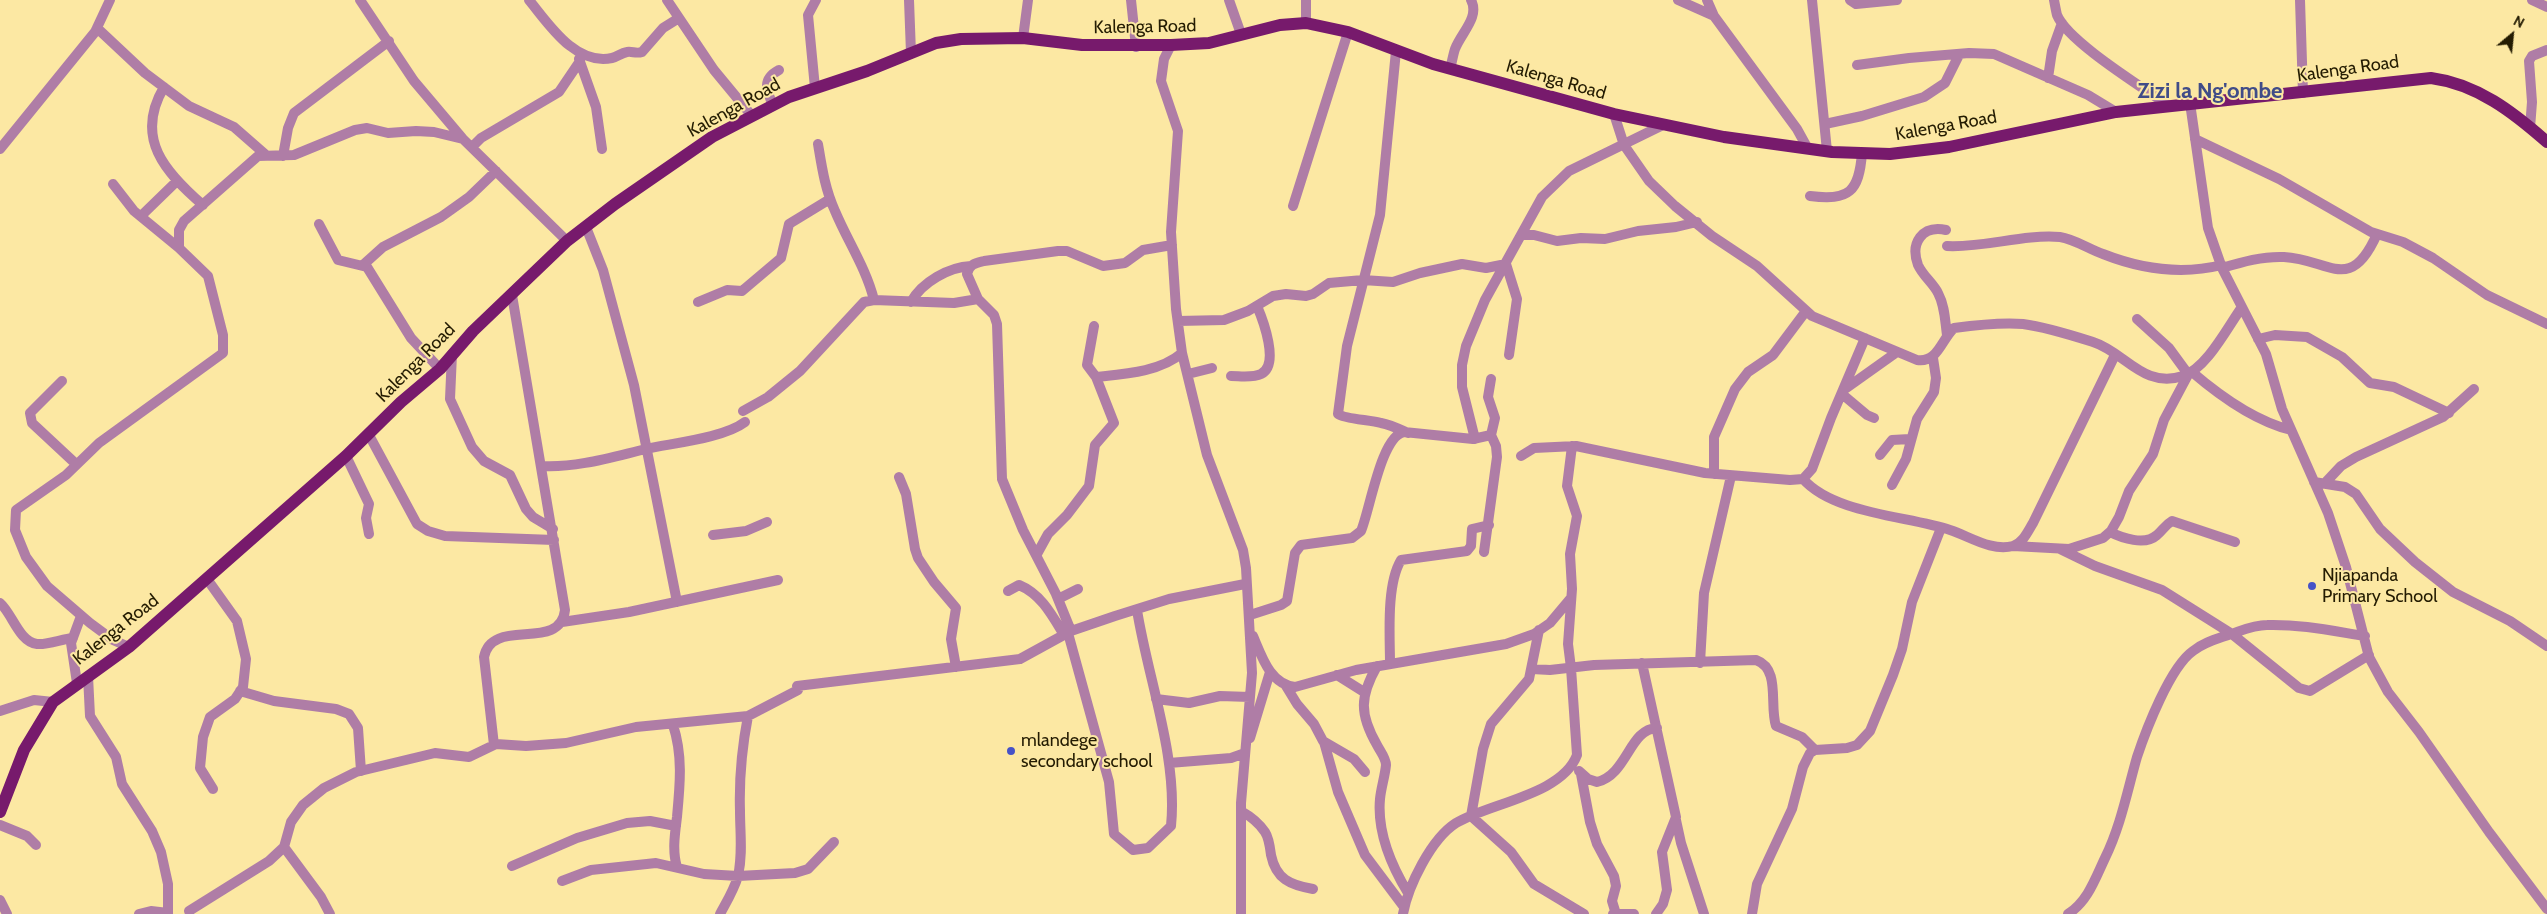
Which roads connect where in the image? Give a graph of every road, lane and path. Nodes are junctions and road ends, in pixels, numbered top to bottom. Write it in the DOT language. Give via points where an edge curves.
graph roads {
  1 [pos="110,0"];
  2 [pos="360,0"];
  3 [pos="529,0"];
  4 [pos="667,0"];
  5 [pos="816,0"];
  6 [pos="909,0"];
  7 [pos="1028,0"];
  8 [pos="1131,0"];
  9 [pos="1229,0"];
  10 [pos="1306,0"];
  11 [pos="1471,0"];
  12 [pos="1678,0"];
  13 [pos="1707,0"];
  14 [pos="1812,0"];
  15 [pos="1850,0"];
  16 [pos="1897,0"];
  17 [pos="2054,0"];
  18 [pos="2300,0"];
  19 [pos="2532,0"];
  20 [pos="2547,7"];
  21 [pos="1714,16"];
  22 [pos="679,18"];
  23 [pos="1306,23"];
  24 [pos="2062,23"];
  25 [pos="97,28"];
  26 [pos="1348,32"];
  27 [pos="1241,34"];
  28 [pos="1023,38"];
  29 [pos="388,41"];
  30 [pos="1171,45"];
  31 [pos="1136,46"];
  32 [pos="575,48"];
  33 [pos="2547,50"];
  34 [pos="1396,51"];
  35 [pos="911,53"];
  36 [pos="1959,55"];
  37 [pos="580,62"];
  38 [pos="1857,65"];
  39 [pos="1450,69"];
  40 [pos="779,70"];
  41 [pos="2048,78"];
  42 [pos="164,87"];
  43 [pos="815,88"];
  44 [pos="2303,93"];
  45 [pos="2190,104"];
  46 [pos="773,105"];
  47 [pos="2169,106"];
  48 [pos="2116,112"];
  49 [pos="1614,114"];
  50 [pos="752,116"];
  51 [pos="1665,124"];
  52 [pos="1825,124"];
  53 [pos="2530,128"];
  54 [pos="463,139"];
  55 [pos="2195,139"];
  56 [pos="2546,141"];
  57 [pos="818,144"];
  58 [pos="1624,145"];
  59 [pos="472,147"];
  60 [pos="0,148"];
  61 [pos="602,149"];
  62 [pos="1808,149"];
  63 [pos="1827,151"];
  64 [pos="1862,153"];
  65 [pos="266,155"];
  66 [pos="283,156"];
  67 [pos="496,171"];
  68 [pos="177,181"];
  69 [pos="113,184"];
  70 [pos="1810,196"];
  71 [pos="830,199"];
  72 [pos="203,205"];
  73 [pos="1293,206"];
  74 [pos="141,216"];
  75 [pos="1697,222"];
  76 [pos="319,224"];
  77 [pos="586,227"];
  78 [pos="1946,230"];
  79 [pos="2377,234"];
  80 [pos="1521,235"];
  81 [pos="567,241"];
  82 [pos="1172,245"];
  83 [pos="1947,246"];
  84 [pos="179,248"];
  85 [pos="1506,264"];
  86 [pos="363,265"];
  87 [pos="971,266"];
  88 [pos="2222,266"];
  89 [pos="1364,280"];
  90 [pos="512,295"];
  91 [pos="978,299"];
  92 [pos="874,300"];
  93 [pos="698,302"];
  94 [pos="911,302"];
  95 [pos="1257,306"];
  96 [pos="2242,308"];
  97 [pos="1806,311"];
  98 [pos="2137,320"];
  99 [pos="1178,321"];
  100 [pos="2547,324"];
  101 [pos="1094,326"];
  102 [pos="1946,335"];
  103 [pos="1865,338"];
  104 [pos="2258,339"];
  105 [pos="1897,352"];
  106 [pos="1182,353"];
  107 [pos="452,354"];
  108 [pos="1509,355"];
  109 [pos="2115,355"];
  110 [pos="1933,358"];
  111 [pos="1212,368"];
  112 [pos="440,369"];
  113 [pos="2189,373"];
  114 [pos="1188,374"];
  115 [pos="1230,376"];
  116 [pos="1096,377"];
  117 [pos="1491,379"];
  118 [pos="62,381"];
  119 [pos="2474,389"];
  120 [pos="1842,392"];
  121 [pos="743,411"];
  122 [pos="2449,413"];
  123 [pos="1874,418"];
  124 [pos="745,422"];
  125 [pos="2291,430"];
  126 [pos="1408,433"];
  127 [pos="369,435"];
  128 [pos="1491,435"];
  129 [pos="1474,439"];
  130 [pos="1910,439"];
  131 [pos="1572,446"];
  132 [pos="647,449"];
  133 [pos="1880,455"];
  134 [pos="346,456"];
  135 [pos="1521,456"];
  136 [pos="76,464"];
  137 [pos="541,466"];
  138 [pos="1714,474"];
  139 [pos="1732,476"];
  140 [pos="899,477"];
  141 [pos="1803,479"];
  142 [pos="2314,482"];
  143 [pos="2326,483"];
  144 [pos="1892,484"];
  145 [pos="767,522"];
  146 [pos="1488,525"];
  147 [pos="1941,528"];
  148 [pos="2110,532"];
  149 [pos="369,534"];
  150 [pos="554,535"];
  151 [pos="713,535"];
  152 [pos="2235,542"];
  153 [pos="2013,546"];
  154 [pos="2060,549"];
  155 [pos="1484,552"];
  156 [pos="1037,554"];
  157 [pos="207,579"];
  158 [pos="778,580"];
  159 [pos="1245,584"];
  160 [pos="1078,589"];
  161 [pos="1008,591"];
  162 [pos="1058,598"];
  163 [pos="1571,598"];
  164 [pos="677,602"];
  165 [pos="0,603"];
  166 [pos="1137,610"];
  167 [pos="1250,615"];
  168 [pos="81,616"];
  169 [pos="562,622"];
  170 [pos="1540,630"];
  171 [pos="1250,631"];
  172 [pos="1068,633"];
  173 [pos="2232,634"];
  174 [pos="2365,636"];
  175 [pos="73,638"];
  176 [pos="2547,646"];
  177 [pos="129,647"];
  178 [pos="2369,655"];
  179 [pos="1642,662"];
  180 [pos="1700,663"];
  181 [pos="1390,664"];
  182 [pos="1378,666"];
  183 [pos="956,667"];
  184 [pos="1571,668"];
  185 [pos="1532,669"];
  186 [pos="1270,672"];
  187 [pos="1337,675"];
  188 [pos="88,676"];
  189 [pos="76,683"];
  190 [pos="1286,686"];
  191 [pos="240,691"];
  192 [pos="1364,692"];
  193 [pos="1250,697"];
  194 [pos="1156,699"];
  195 [pos="54,702"];
  196 [pos="0,711"];
  197 [pos="748,716"];
  198 [pos="673,725"];
  199 [pos="1657,728"];
  200 [pos="1324,742"];
  201 [pos="494,745"];
  202 [pos="1815,750"];
  203 [pos="1245,751"];
  204 [pos="1169,763"];
  205 [pos="1574,764"];
  206 [pos="361,771"];
  207 [pos="1365,772"];
  208 [pos="1581,774"];
  209 [pos="214,789"];
  210 [pos="1241,811"];
  211 [pos="0,812"];
  212 [pos="1471,816"];
  213 [pos="1676,817"];
  214 [pos="0,825"];
  215 [pos="676,826"];
  216 [pos="834,842"];
  217 [pos="36,845"];
  218 [pos="284,847"];
  219 [pos="512,866"];
  220 [pos="677,867"];
  221 [pos="738,876"];
  222 [pos="562,881"];
  223 [pos="1313,889"];
  224 [pos="1408,893"];
  225 [pos="0,900"];
  226 [pos="2547,909"];
  227 [pos="1404,910"];
  228 [pos="189,911"];
  229 [pos="168,913"];
  230 [pos="7,914"];
  231 [pos="139,914"];
  232 [pos="330,914"];
  233 [pos="720,914"];
  234 [pos="1241,914"];
  235 [pos="1584,914"];
  236 [pos="1615,914"];
  237 [pos="1634,914"];
  238 [pos="1656,914"];
  239 [pos="1704,914"];
  240 [pos="1752,914"];
  241 [pos="2068,914"];
  1 -- 25 [label="street"];
  2 -- 29 [label="street"];
  3 -- 32 [label="street" via="557,36"];
  4 -- 22 [label="street"];
  5 -- 43 [label="street" via="808,15"];
  6 -- 35 [label="street"];
  7 -- 28 [label="street"];
  8 -- 31 [label="street"];
  9 -- 27 [label="street"];
  10 -- 23 [label="street"];
  11 -- 39 [label="street" via="1474,7 1470,22 1455,49"];
  12 -- 21 [label="street"];
  13 -- 21 [label="street"];
  14 -- 52 [label="street"];
  15 -- 16 [label="street" via="1856,4"];
  17 -- 24 [label="street"];
  18 -- 44 [label="street"];
  19 -- 20 [label="street"];
  21 -- 62 [label="street" via="1797,129"];
  22 -- 32 [label="street" via="663,28 642,52 603,58"];
  22 -- 50 [label="street" via="714,70"];
  23 -- 26 [label="main road, Kalenga Road"];
  23 -- 27 [label="main road, Kalenga Road"];
  24 -- 41 [label="street" via="2052,51"];
  24 -- 47 [label="street" via="2111,67"];
  25 -- 42 [label="street"];
  25 -- 60 [label="street"];
  26 -- 34 [label="main road, Kalenga Road"];
  26 -- 73 [label="street"];
  27 -- 30 [label="main road, Kalenga Road" via="1209,43"];
  28 -- 31 [label="main road, Kalenga Road" via="1082,45"];
  28 -- 35 [label="main road, Kalenga Road" via="962,39 936,43"];
  29 -- 54 [label="street" via="414,81"];
  29 -- 66 [label="street" via="294,113"];
  30 -- 31 [label="main road, Kalenga Road"];
  30 -- 82 [label="street" via="1161,71 1165,96 1178,130 1171,216"];
  32 -- 37 [label="street"];
  33 -- 53 [label="street" via="2532,56 2529,61"];
  34 -- 39 [label="main road, Kalenga Road"];
  34 -- 89 [label="street" via="1380,215"];
  35 -- 43 [label="main road, Kalenga Road"];
  36 -- 38 [label="street" via="1901,58"];
  36 -- 41 [label="street" via="1994,54"];
  36 -- 52 [label="street" via="1945,83 1932,93 1862,116"];
  37 -- 59 [label="street" via="559,92"];
  37 -- 61 [label="street" via="596,107"];
  39 -- 49 [label="main road, Kalenga Road"];
  40 -- 46 [label="street" via="767,81 767,92"];
  41 -- 48 [label="street" via="2088,95"];
  42 -- 65 [label="street" via="189,106 234,127"];
  42 -- 68 [label="street" via="155,106 152,132 163,162"];
  43 -- 46 [label="main road, Kalenga Road"];
  44 -- 45 [label="main road, Kalenga Road"];
  44 -- 53 [label="main road, Kalenga Road" via="2411,78 2452,81 2488,98"];
  45 -- 47 [label="main road, Kalenga Road"];
  45 -- 55 [label="street"];
  46 -- 50 [label="main road, Kalenga Road"];
  47 -- 48 [label="main road, Kalenga Road"];
  48 -- 64 [label="main road, Kalenga Road" via="1949,147 1890,154"];
  49 -- 51 [label="main road, Kalenga Road"];
  49 -- 58 [label="street"];
  50 -- 77 [label="main road, Kalenga Road" via="712,137"];
  51 -- 58 [label="street"];
  51 -- 62 [label="main road, Kalenga Road" via="1724,137"];
  52 -- 63 [label="street"];
  53 -- 56 [label="main road, Kalenga Road"];
  54 -- 59 [label="street"];
  54 -- 66 [label="street" via="434,132 388,133 367,128 294,155"];
  55 -- 79 [label="street" via="2279,179"];
  55 -- 88 [label="street" via="2208,228"];
  57 -- 71 [label="street"];
  58 -- 75 [label="street" via="1649,181"];
  58 -- 80 [label="street" via="1569,171 1556,182 1542,197"];
  59 -- 67 [label="street"];
  62 -- 63 [label="main road, Kalenga Road"];
  63 -- 64 [label="main road, Kalenga Road"];
  64 -- 70 [label="street" via="1861,170 1853,190 1838,197"];
  65 -- 66 [label="street"];
  65 -- 72 [label="street" via="253,159"];
  67 -- 81 [label="street"];
  67 -- 86 [label="street" via="469,197 441,217 383,247"];
  68 -- 72 [label="street"];
  68 -- 74 [label="street"];
  69 -- 74 [label="street"];
  71 -- 92 [label="street" via="869,280"];
  71 -- 93 [label="street" via="789,224 781,258 742,290 727,290"];
  72 -- 84 [label="street" via="184,221 179,230"];
  74 -- 84 [label="street"];
  75 -- 80 [label="street" via="1605,240 1576,238 1564,241"];
  75 -- 97 [label="street" via="1757,266"];
  76 -- 86 [label="street" via="338,260"];
  77 -- 81 [label="main road, Kalenga Road"];
  77 -- 132 [label="street" via="611,296"];
  78 -- 102 [label="street" via="1924,232 1917,240 1916,248 1918,265 1938,292 1943,305"];
  79 -- 88 [label="street" via="2360,263 2343,269 2331,270 2283,257"];
  79 -- 100 [label="street" via="2411,246 2487,294"];
  80 -- 85 [label="street"];
  81 -- 90 [label="main road, Kalenga Road"];
  82 -- 87 [label="street" via="1143,250 1120,264 1103,266 1065,250 984,261"];
  82 -- 99 [label="street"];
  83 -- 88 [label="street" via="1970,247 2033,237 2062,237 2109,256 2150,267 2173,271"];
  84 -- 136 [label="street" via="208,276 223,335 224,353 99,443"];
  85 -- 89 [label="street" via="1486,268 1462,264 1420,272 1393,282"];
  85 -- 108 [label="street" via="1517,299"];
  85 -- 129 [label="street" via="1474,325 1462,365 1462,387"];
  86 -- 112 [label="street" via="411,338"];
  87 -- 91 [label="street" via="968,274"];
  87 -- 94 [label="street" via="955,267 938,277"];
  88 -- 96 [label="street"];
  89 -- 95 [label="street" via="1328,283 1313,294 1279,295"];
  89 -- 126 [label="street" via="1348,346 1338,414 1392,425"];
  90 -- 107 [label="main road, Kalenga Road"];
  90 -- 137 [label="street"];
  91 -- 94 [label="street" via="954,303"];
  91 -- 156 [label="street" via="994,315 997,324 1002,479 1023,530"];
  92 -- 94 [label="street"];
  92 -- 121 [label="street" via="864,302 856,309 838,333 781,387"];
  95 -- 99 [label="street" via="1224,320"];
  95 -- 115 [label="street" via="1266,326 1270,364 1267,371 1259,375"];
  96 -- 104 [label="street"];
  96 -- 113 [label="street" via="2201,365"];
  97 -- 103 [label="street"];
  97 -- 138 [label="street" via="1779,349 1748,372 1736,389 1714,437"];
  98 -- 113 [label="street" via="2169,348"];
  99 -- 106 [label="street"];
  101 -- 116 [label="street" via="1086,363"];
  102 -- 109 [label="street" via="1954,328 2023,324 2096,343"];
  102 -- 110 [label="street"];
  103 -- 105 [label="street"];
  103 -- 120 [label="street"];
  104 -- 122 [label="street" via="2274,335 2307,337 2342,357 2370,383 2394,387"];
  104 -- 125 [label="street"];
  105 -- 110 [label="street" via="1918,360"];
  105 -- 120 [label="street"];
  106 -- 114 [label="street"];
  106 -- 116 [label="street" via="1168,364"];
  107 -- 112 [label="main road, Kalenga Road"];
  107 -- 150 [label="street" via="450,399 472,447 490,465 510,475 526,509"];
  109 -- 113 [label="street" via="2152,376 2166,379"];
  109 -- 153 [label="street" via="2033,523 2025,537"];
  110 -- 130 [label="street" via="1934,392"];
  111 -- 114 [label="street"];
  112 -- 127 [label="main road, Kalenga Road"];
  113 -- 125 [label="street" via="2240,408"];
  113 -- 148 [label="street" via="2164,420 2153,454 2129,491"];
  114 -- 159 [label="street" via="1207,456 1243,550"];
  116 -- 156 [label="street" via="1114,424 1095,445 1089,486 1048,534"];
  117 -- 128 [label="street" via="1488,397 1495,418"];
  118 -- 136 [label="street" via="30,413 30,418"];
  119 -- 122 [label="street"];
  120 -- 123 [label="street"];
  120 -- 141 [label="street" via="1812,469"];
  122 -- 143 [label="street" via="2356,457 2341,466"];
  124 -- 132 [label="street" via="728,431"];
  125 -- 142 [label="street"];
  126 -- 129 [label="street"];
  126 -- 167 [label="street" via="1396,435 1387,448 1365,522 1357,535 1301,544 1296,553 1287,600 1281,606"];
  127 -- 134 [label="main road, Kalenga Road"];
  127 -- 150 [label="street" via="417,524 428,531 445,536"];
  128 -- 129 [label="street"];
  128 -- 146 [label="street" via="1497,458"];
  130 -- 133 [label="street" via="1895,438"];
  130 -- 144 [label="street" via="1906,459"];
  131 -- 135 [label="street" via="1534,448"];
  131 -- 138 [label="street"];
  131 -- 163 [label="street" via="1567,486 1577,516 1570,554"];
  132 -- 137 [label="street" via="576,464"];
  132 -- 164 [label="street"];
  134 -- 149 [label="street" via="369,504 366,525"];
  134 -- 157 [label="main road, Kalenga Road"];
  136 -- 168 [label="street" via="66,476 20,505 14,517 15,530 26,558 46,586"];
  137 -- 150 [label="street"];
  138 -- 139 [label="street"];
  139 -- 141 [label="street"];
  139 -- 180 [label="street" via="1704,593"];
  140 -- 183 [label="street" via="906,494 918,558 956,608 951,639"];
  141 -- 147 [label="street" via="1819,492 1854,506"];
  142 -- 143 [label="street"];
  142 -- 174 [label="street" via="2328,513"];
  143 -- 176 [label="street" via="2346,486 2356,494 2392,542 2454,592 2510,621"];
  145 -- 151 [label="street" via="746,531"];
  146 -- 155 [label="street"];
  146 -- 181 [label="street" via="1472,529 1471,546 1467,551 1401,560 1390,620"];
  147 -- 153 [label="street" via="1984,543"];
  147 -- 202 [label="street" via="1912,602 1894,675 1870,731 1857,745"];
  148 -- 152 [label="street" via="2132,540 2148,540 2172,522"];
  148 -- 154 [label="street" via="2084,546"];
  150 -- 169 [label="street" via="565,610"];
  153 -- 154 [label="street"];
  154 -- 173 [label="street" via="2162,590"];
  156 -- 162 [label="street"];
  157 -- 177 [label="main road, Kalenga Road"];
  157 -- 191 [label="street" via="237,621 244,644 245,679"];
  158 -- 164 [label="street"];
  159 -- 166 [label="street"];
  159 -- 167 [label="street"];
  160 -- 162 [label="street"];
  161 -- 172 [label="street" via="1019,585 1036,596"];
  162 -- 172 [label="street"];
  163 -- 170 [label="street"];
  163 -- 184 [label="street" via="1568,644"];
  164 -- 169 [label="street"];
  165 -- 175 [label="street" via="33,642 40,644"];
  166 -- 172 [label="street"];
  166 -- 194 [label="street"];
  167 -- 171 [label="street"];
  168 -- 175 [label="street"];
  168 -- 177 [label="street" via="113,640"];
  169 -- 201 [label="street" via="539,633 502,636 486,647 484,657"];
  170 -- 181 [label="street" via="1506,644"];
  170 -- 185 [label="street"];
  171 -- 186 [label="street"];
  171 -- 193 [label="street"];
  172 -- 183 [label="street" via="1020,659"];
  172 -- 204 [label="street" via="1109,782 1114,834 1132,850 1148,848 1171,826"];
  173 -- 174 [label="street" via="2266,625"];
  173 -- 178 [label="street" via="2298,688 2310,690"];
  173 -- 241 [label="street" via="2192,651 2172,676 2140,749 2113,842 2083,902"];
  174 -- 178 [label="street"];
  175 -- 189 [label="street" via="70,650"];
  177 -- 188 [label="main road, Kalenga Road"];
  178 -- 226 [label="street" via="2388,692"];
  179 -- 180 [label="street"];
  179 -- 184 [label="street"];
  179 -- 199 [label="street"];
  180 -- 202 [label="street" via="1762,662 1770,672 1776,726 1802,737"];
  181 -- 182 [label="street"];
  182 -- 187 [label="street"];
  182 -- 192 [label="street"];
  183 -- 197 [label="street" via="797,688"];
  184 -- 185 [label="street"];
  184 -- 205 [label="street" via="1577,747"];
  185 -- 212 [label="street" via="1529,679 1491,724 1481,757"];
  186 -- 190 [label="street"];
  186 -- 203 [label="street"];
  187 -- 190 [label="street" via="1295,687"];
  187 -- 192 [label="street"];
  188 -- 189 [label="main road, Kalenga Road"];
  188 -- 229 [label="street" via="90,716 116,757 122,784 152,831 161,852 168,884"];
  189 -- 195 [label="main road, Kalenga Road"];
  190 -- 200 [label="street"];
  191 -- 206 [label="street" via="274,701 343,710 358,728"];
  191 -- 209 [label="street" via="210,717 202,737 200,768"];
  192 -- 224 [label="street" via="1365,718 1386,764 1379,821 1383,839"];
  193 -- 194 [label="street" via="1220,696 1189,703"];
  193 -- 203 [label="street"];
  194 -- 204 [label="street"];
  195 -- 196 [label="street" via="34,700"];
  195 -- 211 [label="main road, Kalenga Road" via="24,750"];
  197 -- 198 [label="street"];
  197 -- 221 [label="street" via="740,775 742,835"];
  198 -- 201 [label="street" via="636,727 566,743"];
  198 -- 215 [label="street" via="680,752"];
  199 -- 208 [label="street" via="1650,728 1642,734 1609,778 1597,782"];
  199 -- 213 [label="street"];
  200 -- 207 [label="street" via="1354,759"];
  200 -- 227 [label="street" via="1338,792 1365,855"];
  201 -- 206 [label="street" via="469,757 435,753"];
  202 -- 240 [label="street" via="1803,767 1792,809 1757,884"];
  203 -- 204 [label="street" via="1231,758"];
  203 -- 210 [label="street"];
  205 -- 208 [label="street"];
  205 -- 212 [label="street" via="1536,792"];
  206 -- 218 [label="street" via="324,788 303,805 291,822"];
  208 -- 236 [label="street" via="1597,844 1614,876 1616,886 1612,900"];
  210 -- 223 [label="street" via="1265,832 1281,877 1292,885"];
  210 -- 234 [label="street"];
  212 -- 224 [label="street" via="1454,824 1442,837 1417,872"];
  212 -- 235 [label="street" via="1511,852 1534,884"];
  213 -- 238 [label="street" via="1662,852 1667,890"];
  213 -- 239 [label="street"];
  214 -- 217 [label="street" via="26,836"];
  215 -- 219 [label="street" via="650,821 627,823 577,838"];
  215 -- 220 [label="street" via="674,860"];
  216 -- 221 [label="street" via="808,869 795,873"];
  218 -- 228 [label="street" via="269,862"];
  218 -- 232 [label="street"];
  220 -- 221 [label="street" via="704,874"];
  220 -- 222 [label="street" via="656,863 609,867"];
  221 -- 233 [label="street"];
  224 -- 227 [label="street"];
  225 -- 230 [label="street"];
  229 -- 231 [label="street" via="151,911"];
  236 -- 237 [label="street"];
}
